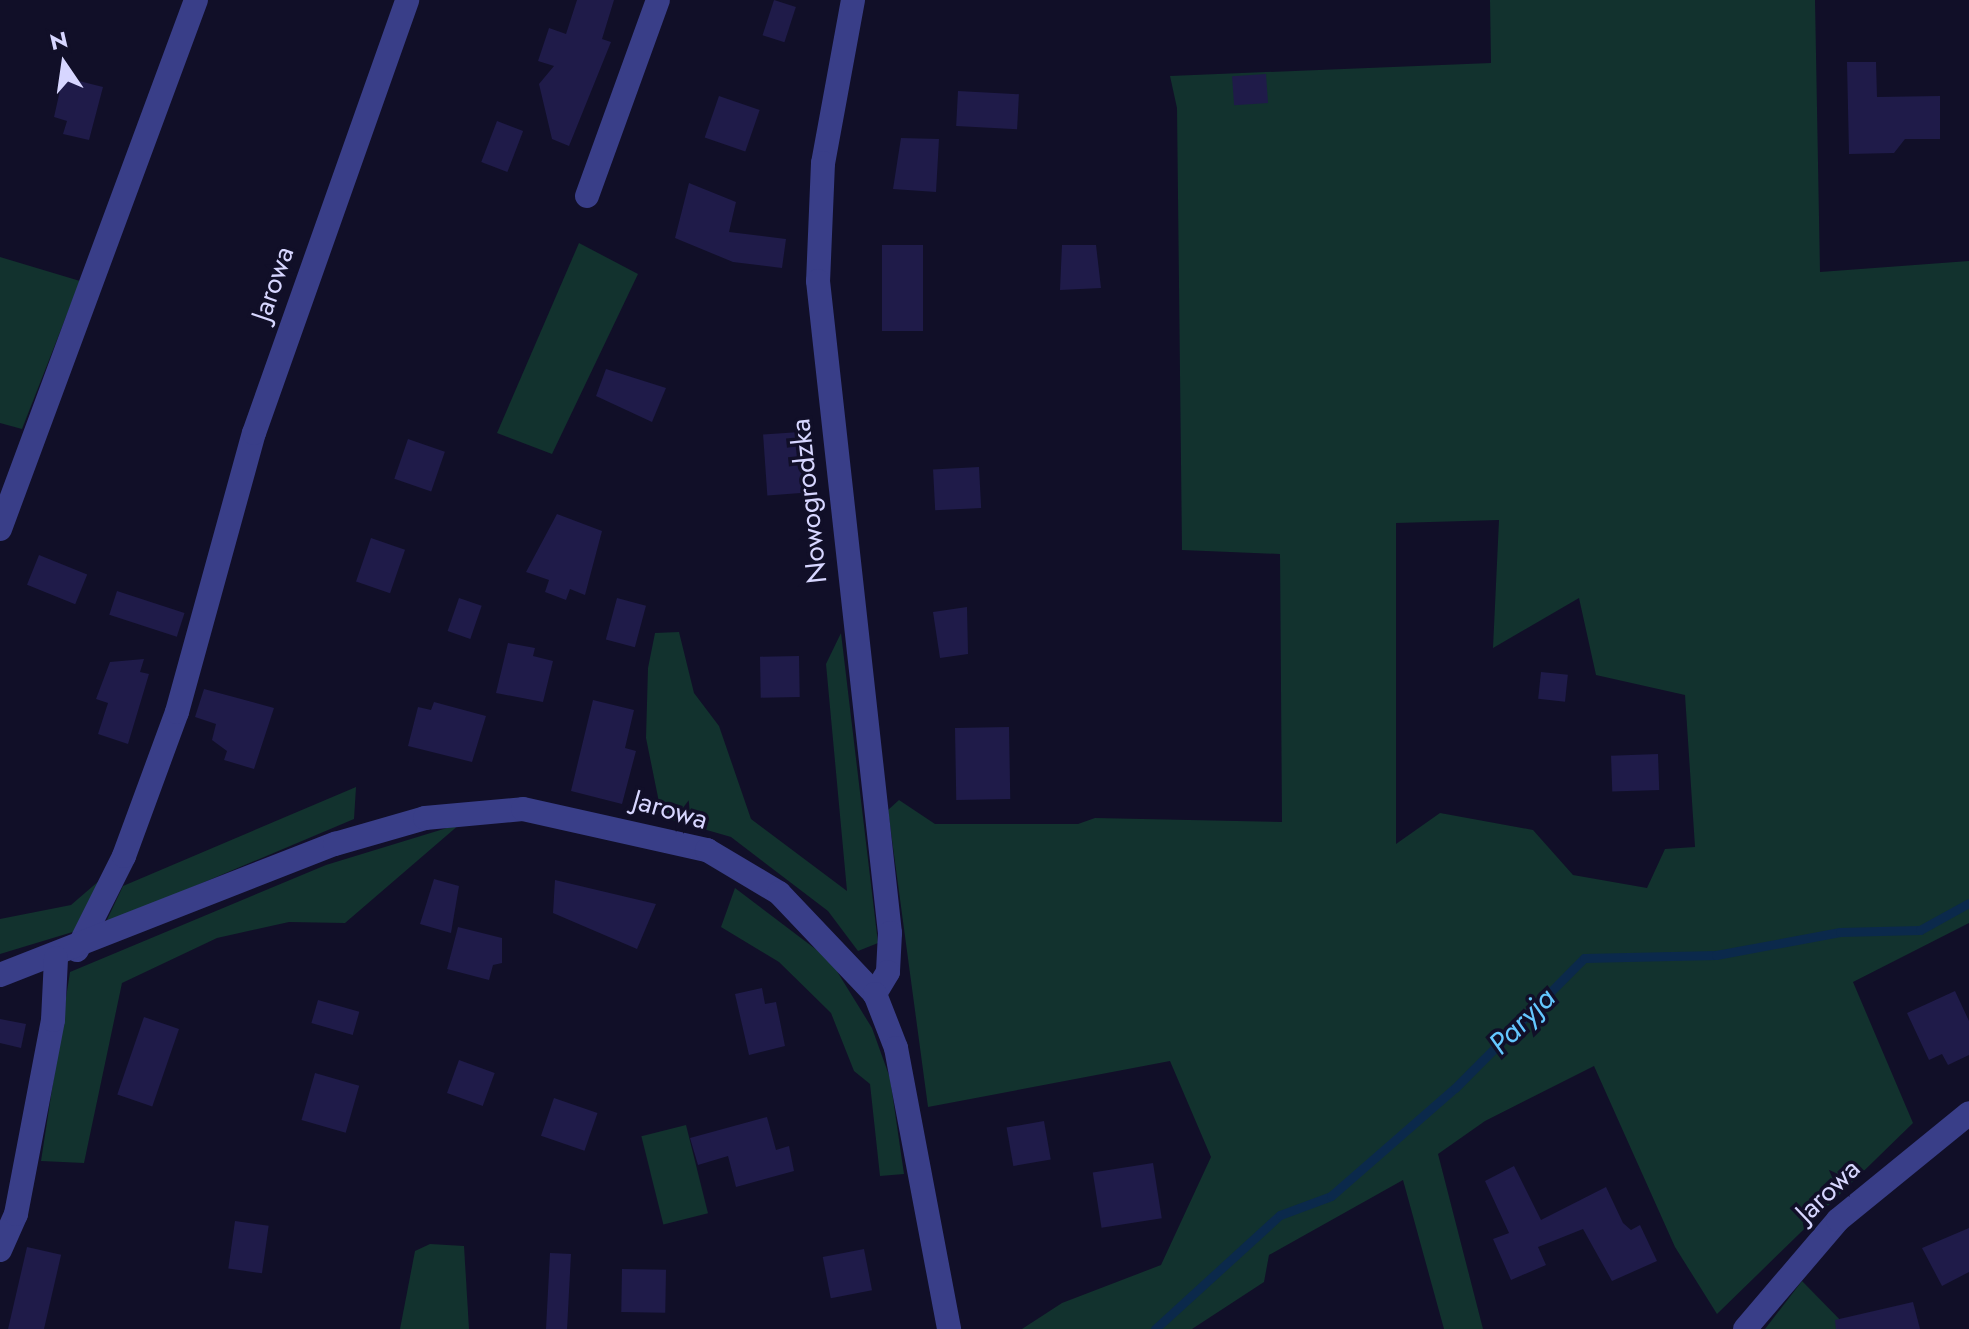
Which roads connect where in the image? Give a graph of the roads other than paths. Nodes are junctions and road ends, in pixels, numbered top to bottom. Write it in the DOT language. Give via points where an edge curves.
graph roads {
  1 [pos="196,0"];
  2 [pos="407,0"];
  3 [pos="658,0"];
  4 [pos="853,0"];
  5 [pos="587,196"];
  6 [pos="0,529"];
  7 [pos="67,954"];
  8 [pos="0,975"];
  9 [pos="875,994"];
  10 [pos="1969,1113"];
  11 [pos="0,1250"];
  12 [pos="949,1329"];
  13 [pos="1745,1329"];
  1 -- 6 [label="street"];
  2 -- 7 [label="street, Jarowa" via="254,433 177,712 124,856"];
  3 -- 5 [label="street"];
  4 -- 9 [label="street, Nowogrodzka" via="823,163 818,281 890,933 888,972"];
  7 -- 8 [label="street, Jarowa"];
  7 -- 9 [label="street, Jarowa" via="384,827 523,809 660,835 728,859 779,893"];
  7 -- 11 [label="street" via="16,1214"];
  9 -- 12 [label="street, Jarowa" via="896,1048"];
  10 -- 13 [label="street, Jarowa" via="1838,1220"];
}
